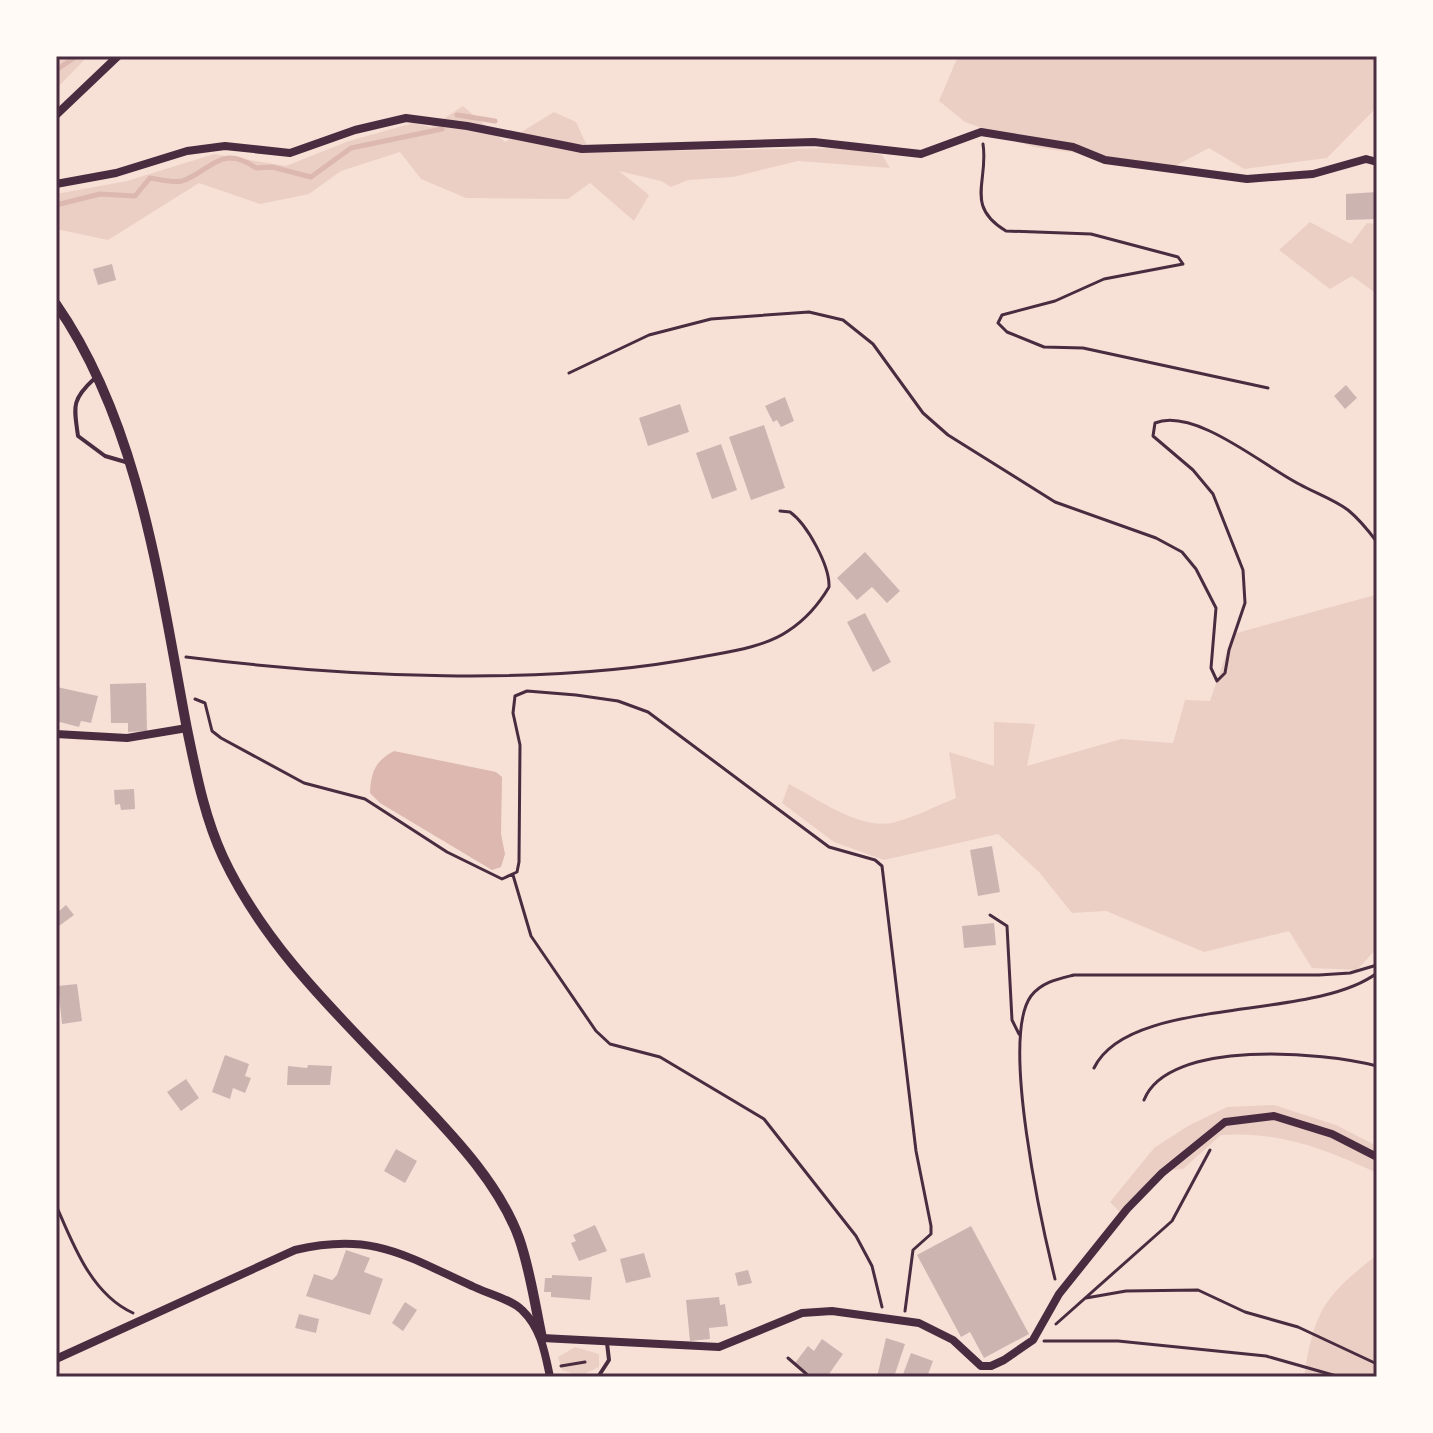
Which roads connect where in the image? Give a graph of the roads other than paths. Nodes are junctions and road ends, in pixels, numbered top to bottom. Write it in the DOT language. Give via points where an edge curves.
graph roads {
  1 [pos="118,56"];
  2 [pos="56,115"];
  3 [pos="1377,162"];
  4 [pos="56,184"];
  5 [pos="56,304"];
  6 [pos="96,378"];
  7 [pos="129,463"];
  8 [pos="187,728"];
  9 [pos="56,734"];
  10 [pos="1377,1157"];
  11 [pos="542,1338"];
  12 [pos="607,1340"];
  13 [pos="56,1359"];
  14 [pos="549,1372"];
  15 [pos="598,1377"];
  1 -- 2 [label="street"];
  3 -- 4 [label="street" via="1366,159 1313,174 1209,177 981,132 921,154 814,142 582,149 406,118 290,153 225,146 187,151"];
  5 -- 6 [label="street"];
  6 -- 7 [label="street"];
  6 -- 7 [label="lane" via="75,404 78,436 105,456"];
  7 -- 8 [label="street" via="158,575"];
  8 -- 9 [label="street" via="127,738"];
  8 -- 11 [label="street" via="192,765 222,856 253,913 294,967 451,1134 492,1188 518,1236"];
  10 -- 12 [label="street" via="1332,1134 1274,1116 1225,1122 1127,1209 1059,1294 1033,1340 991,1366 981,1366 953,1340 884,1316 802,1313 719,1347"];
  11 -- 12 [label="street"];
  11 -- 13 [label="street" via="521,1308 414,1258 360,1242 331,1242 295,1250"];
  11 -- 14 [label="street"];
  12 -- 15 [label="lane" via="609,1360"];
}
